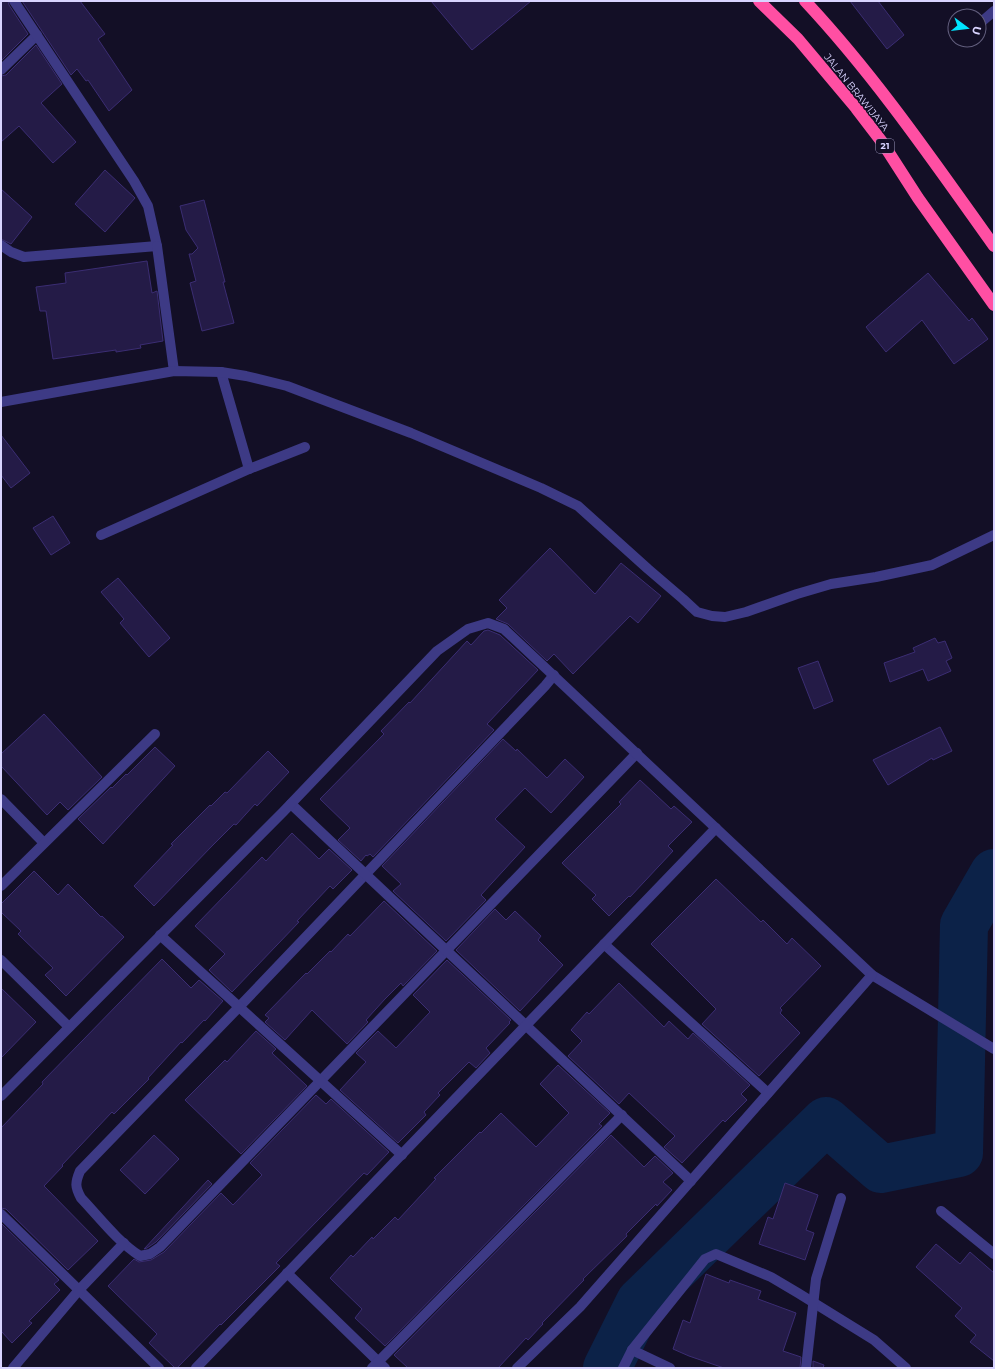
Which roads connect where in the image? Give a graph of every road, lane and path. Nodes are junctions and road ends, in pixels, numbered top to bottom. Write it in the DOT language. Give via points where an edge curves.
graph roads {
  1 [pos="14,1"];
  2 [pos="759,1"];
  3 [pos="806,1"];
  4 [pos="37,35"];
  5 [pos="1,70"];
  6 [pos="1,245"];
  7 [pos="157,246"];
  8 [pos="994,246"];
  9 [pos="994,305"];
  10 [pos="174,371"];
  11 [pos="221,372"];
  12 [pos="1,402"];
  13 [pos="305,447"];
  14 [pos="249,469"];
  15 [pos="994,535"];
  16 [pos="101,536"];
  17 [pos="554,675"];
  18 [pos="155,734"];
  19 [pos="637,753"];
  20 [pos="1,799"];
  21 [pos="290,804"];
  22 [pos="716,828"];
  23 [pos="44,843"];
  24 [pos="366,875"];
  25 [pos="1,886"];
  26 [pos="160,936"];
  27 [pos="604,944"];
  28 [pos="447,951"];
  29 [pos="1,960"];
  30 [pos="872,974"];
  31 [pos="239,1007"];
  32 [pos="526,1025"];
  33 [pos="69,1027"];
  34 [pos="994,1049"];
  35 [pos="321,1081"];
  36 [pos="768,1093"];
  37 [pos="1,1096"];
  38 [pos="622,1115"];
  39 [pos="402,1155"];
  40 [pos="691,1181"];
  41 [pos="841,1198"];
  42 [pos="941,1211"];
  43 [pos="1,1214"];
  44 [pos="124,1243"];
  45 [pos="994,1254"];
  46 [pos="287,1273"];
  47 [pos="79,1290"];
  48 [pos="813,1303"];
  49 [pos="632,1350"];
  50 [pos="379,1366"];
  51 [pos="13,1368"];
  52 [pos="159,1368"];
  53 [pos="196,1368"];
  54 [pos="517,1368"];
  55 [pos="623,1368"];
  56 [pos="670,1368"];
  57 [pos="806,1368"];
  58 [pos="906,1368"];
  1 -- 4 [label="street"];
  2 -- 9 [label="highway, JALAN BRAWIJAYA / 21" via="798,39 856,108"];
  3 -- 8 [label="highway, JALAN BRAWIJAYA" via="894,106"];
  4 -- 5 [label="street"];
  4 -- 7 [label="street" via="134,181 148,206"];
  6 -- 7 [label="street" via="24,257"];
  7 -- 10 [label="street"];
  10 -- 11 [label="street"];
  10 -- 12 [label="street"];
  11 -- 14 [label="street"];
  11 -- 15 [label="street" via="301,391 411,433 578,506 697,612 712,616 725,617 746,612 831,584 932,565"];
  13 -- 14 [label="street"];
  14 -- 16 [label="street"];
  17 -- 19 [label="street"];
  17 -- 21 [label="street" via="504,629 488,623 468,629 437,651"];
  17 -- 24 [label="street"];
  18 -- 23 [label="street"];
  19 -- 22 [label="street"];
  19 -- 28 [label="street"];
  20 -- 23 [label="street"];
  21 -- 24 [label="street"];
  21 -- 26 [label="street"];
  22 -- 27 [label="street"];
  22 -- 30 [label="street"];
  23 -- 25 [label="street"];
  24 -- 28 [label="street"];
  24 -- 31 [label="street"];
  26 -- 31 [label="street"];
  26 -- 33 [label="street"];
  27 -- 32 [label="street"];
  27 -- 36 [label="street"];
  28 -- 32 [label="street"];
  28 -- 35 [label="street"];
  29 -- 33 [label="street"];
  30 -- 34 [label="street"];
  30 -- 36 [label="street"];
  31 -- 35 [label="street"];
  31 -- 44 [label="street" via="80,1171 76,1182 81,1198"];
  32 -- 38 [label="street"];
  32 -- 39 [label="street"];
  33 -- 37 [label="street"];
  35 -- 39 [label="street"];
  35 -- 44 [label="street" via="160,1247 150,1254 140,1256"];
  36 -- 40 [label="street"];
  38 -- 40 [label="street"];
  38 -- 50 [label="street"];
  39 -- 46 [label="street"];
  40 -- 54 [label="street" via="580,1307"];
  41 -- 48 [label="street" via="816,1279"];
  42 -- 45 [label="street"];
  43 -- 47 [label="street"];
  44 -- 47 [label="street"];
  46 -- 50 [label="street"];
  46 -- 53 [label="street"];
  47 -- 51 [label="street"];
  47 -- 52 [label="street"];
  48 -- 49 [label="street" via="771,1277 716,1254 712,1255 705,1260"];
  48 -- 57 [label="street"];
  48 -- 58 [label="street" via="874,1340"];
  49 -- 55 [label="street"];
  49 -- 56 [label="street"];
}
